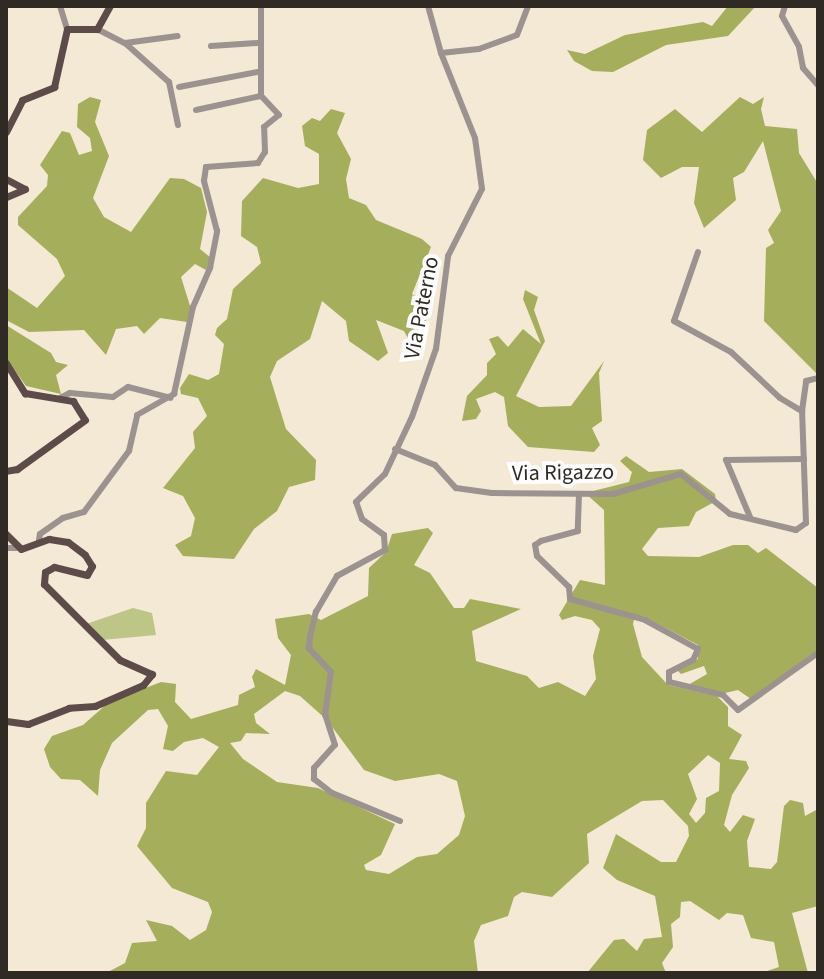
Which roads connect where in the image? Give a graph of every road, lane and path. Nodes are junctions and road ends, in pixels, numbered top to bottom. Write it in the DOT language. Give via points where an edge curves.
graph roads {
  1 [pos="60,6"];
  2 [pos="110,6"];
  3 [pos="261,6"];
  4 [pos="428,6"];
  5 [pos="528,6"];
  6 [pos="785,6"];
  7 [pos="67,29"];
  8 [pos="97,29"];
  9 [pos="178,36"];
  10 [pos="125,43"];
  11 [pos="258,43"];
  12 [pos="211,46"];
  13 [pos="441,53"];
  14 [pos="258,72"];
  15 [pos="818,85"];
  16 [pos="179,87"];
  17 [pos="261,96"];
  18 [pos="196,110"];
  19 [pos="10,123"];
  20 [pos="178,125"];
  21 [pos="6,132"];
  22 [pos="6,179"];
  23 [pos="6,197"];
  24 [pos="698,252"];
  25 [pos="6,363"];
  26 [pos="818,378"];
  27 [pos="60,398"];
  28 [pos="171,398"];
  29 [pos="802,411"];
  30 [pos="395,449"];
  31 [pos="804,459"];
  32 [pos="6,471"];
  33 [pos="579,494"];
  34 [pos="750,517"];
  35 [pos="6,534"];
  36 [pos="39,540"];
  37 [pos="6,548"];
  38 [pos="18,548"];
  39 [pos="818,653"];
  40 [pos="6,721"];
  41 [pos="400,821"];
  1 -- 7 [label="street"];
  2 -- 8 [label="main road"];
  3 -- 11 [label="street"];
  4 -- 13 [label="street, Via Paterno"];
  5 -- 13 [label="street" via="517,35 479,49"];
  6 -- 15 [label="street" via="782,16 803,68"];
  7 -- 8 [label="main road"];
  7 -- 19 [label="main road" via="54,87 26,97"];
  8 -- 10 [label="street"];
  9 -- 10 [label="street"];
  10 -- 20 [label="street" via="169,82"];
  11 -- 12 [label="street"];
  11 -- 14 [label="street"];
  13 -- 30 [label="street, Via Paterno" via="475,138 482,189 448,256 436,349"];
  14 -- 16 [label="street"];
  14 -- 17 [label="street"];
  17 -- 18 [label="street"];
  17 -- 28 [label="street" via="279,115 264,127 265,152 258,163 206,167 204,181 217,231"];
  19 -- 21 [label="main road"];
  22 -- 23 [label="main road" via="25,189"];
  24 -- 29 [label="street" via="674,321 731,352 780,398"];
  25 -- 27 [label="main road" via="28,395"];
  26 -- 29 [label="street, Via Rigazzo" via="806,381"];
  27 -- 28 [label="street" via="70,393 113,397 135,387"];
  27 -- 32 [label="main road" via="77,404 83,424"];
  28 -- 36 [label="street" via="141,411 129,451 84,512 63,518"];
  29 -- 31 [label="street, Via Rigazzo"];
  30 -- 33 [label="street, Via Rigazzo" via="435,465 443,478 462,490"];
  30 -- 41 [label="street, Via Paterno" via="385,474 355,505 362,519 384,535 385,550 332,581 313,620 309,648 331,672 325,715 335,745 314,768 314,779 332,793"];
  31 -- 34 [label="street, Via Rigazzo" via="806,523 796,530"];
  31 -- 34 [label="street" via="726,460"];
  33 -- 34 [label="street, Via Rigazzo" via="613,494 681,474 730,514"];
  33 -- 39 [label="street" via="580,529 541,541 535,545 537,556 569,587 570,599 645,620 698,649 693,660 669,672 669,682 723,695 738,710"];
  35 -- 38 [label="main road"];
  36 -- 38 [label="main road"];
  36 -- 40 [label="main road" via="68,542 90,560 87,575 54,567 45,572 44,584 120,660 150,670 152,676 95,706 69,708 28,724"];
  37 -- 38 [label="street"];
}
